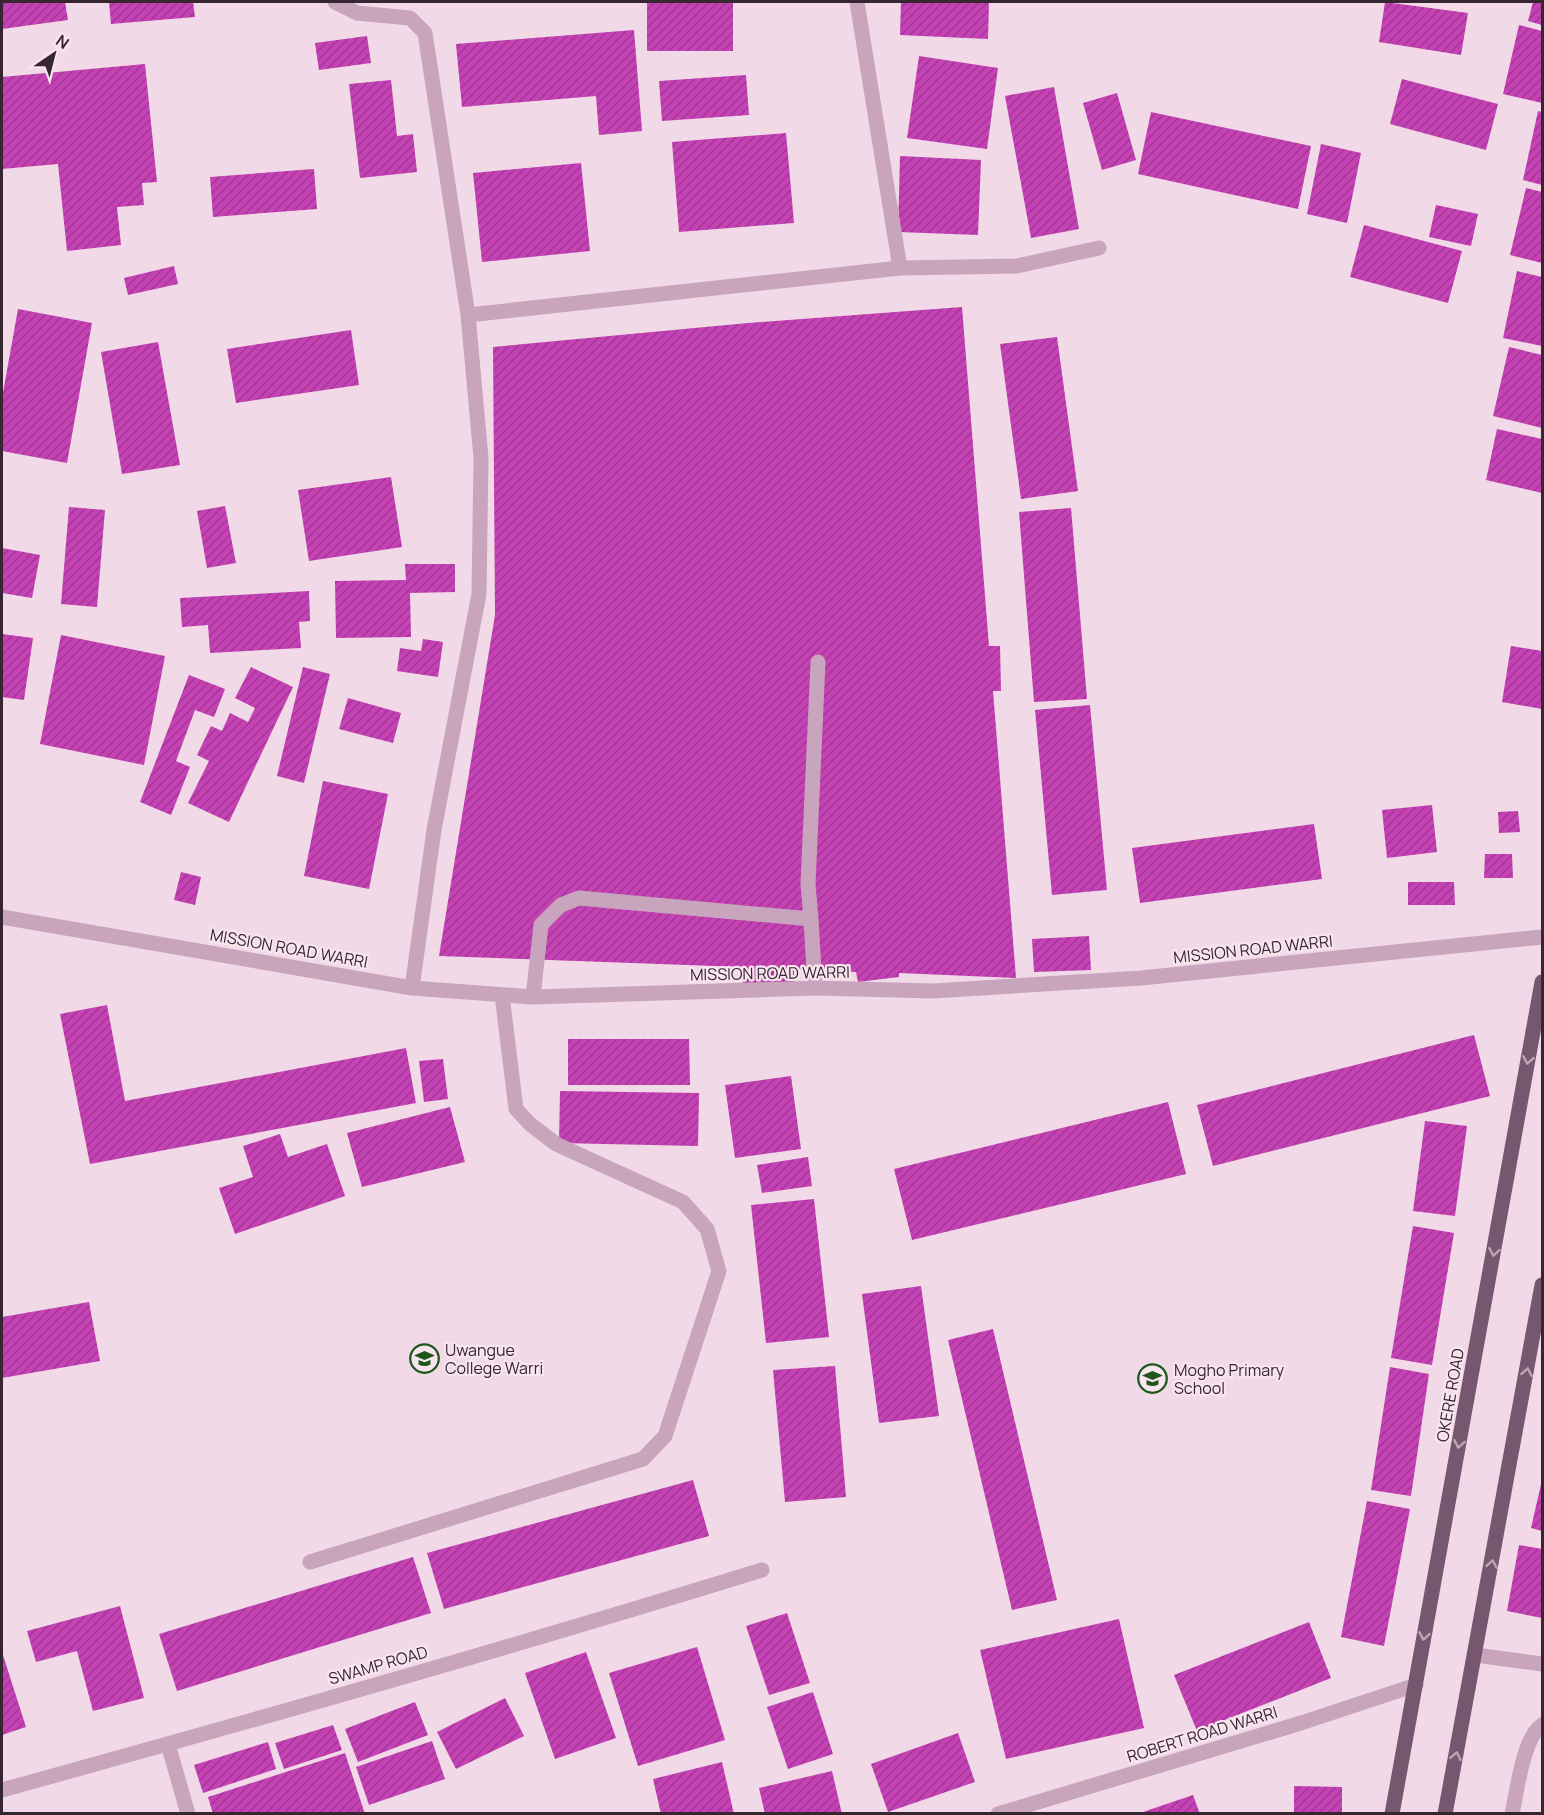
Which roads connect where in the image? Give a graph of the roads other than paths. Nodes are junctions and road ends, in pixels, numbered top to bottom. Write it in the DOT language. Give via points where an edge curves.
graph roads {
  1 [pos="335,2"];
  2 [pos="857,2"];
  3 [pos="1099,248"];
  4 [pos="900,268"];
  5 [pos="468,315"];
  6 [pos="818,662"];
  7 [pos="2,917"];
  8 [pos="811,918"];
  9 [pos="1542,937"];
  10 [pos="1542,982"];
  11 [pos="412,988"];
  12 [pos="815,988"];
  13 [pos="502,995"];
  14 [pos="533,997"];
  15 [pos="1542,1285"];
  16 [pos="310,1562"];
  17 [pos="762,1570"];
  18 [pos="1476,1655"];
  19 [pos="1542,1664"];
  20 [pos="1416,1685"];
  21 [pos="1542,1725"];
  22 [pos="168,1744"];
  23 [pos="2,1790"];
  24 [pos="188,1814"];
  25 [pos="998,1814"];
  26 [pos="1392,1814"];
  27 [pos="1445,1814"];
  28 [pos="1512,1814"];
  1 -- 5 [label="street" via="357,13 410,18 425,33"];
  2 -- 4 [label="street"];
  3 -- 4 [label="street" via="1017,266"];
  4 -- 5 [label="street"];
  5 -- 11 [label="street" via="481,458 479,594 434,830"];
  6 -- 8 [label="street" via="808,884"];
  7 -- 11 [label="street, MISSION ROAD WARRI"];
  8 -- 12 [label="street"];
  8 -- 14 [label="street" via="579,898 561,904 541,926"];
  9 -- 12 [label="street, MISSION ROAD WARRI" via="1141,978 933,991"];
  10 -- 20 [label="main road, OKERE ROAD, one-way"];
  11 -- 13 [label="street, MISSION ROAD WARRI"];
  12 -- 14 [label="street, MISSION ROAD WARRI"];
  13 -- 14 [label="street, MISSION ROAD WARRI"];
  13 -- 16 [label="street" via="516,1109 556,1143 683,1202 707,1228 719,1271 666,1436 643,1459"];
  18 -- 15 [label="main road, one-way"];
  17 -- 22 [label="street, SWAMP ROAD" via="512,1647"];
  18 -- 19 [label="street"];
  27 -- 18 [label="main road, one-way"];
  20 -- 25 [label="street, ROBERT ROAD WARRI"];
  20 -- 26 [label="main road, OKERE ROAD"];
  21 -- 28 [label="street" via="1525,1754"];
  22 -- 23 [label="street, SWAMP ROAD"];
  22 -- 24 [label="street"];
}
